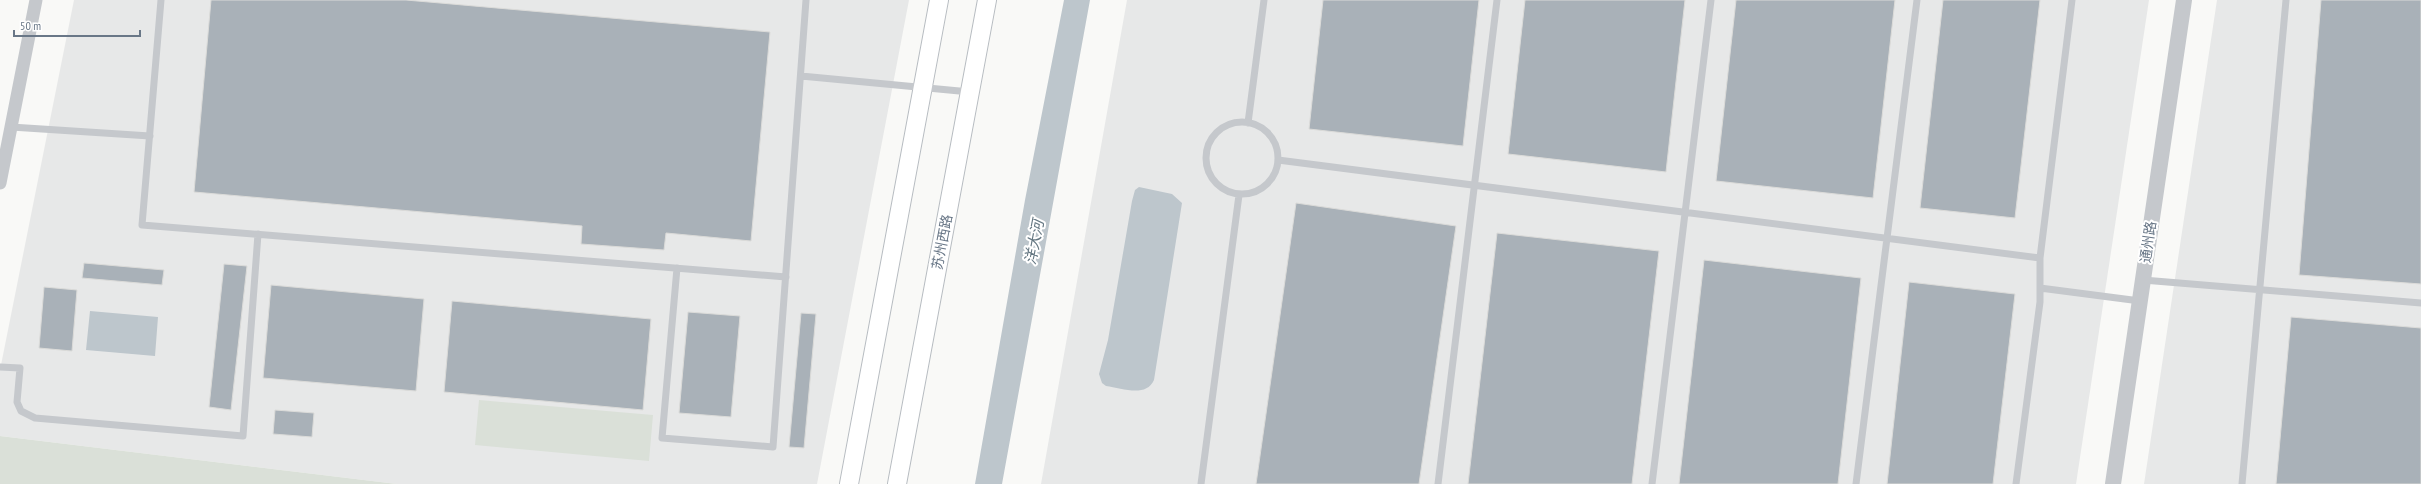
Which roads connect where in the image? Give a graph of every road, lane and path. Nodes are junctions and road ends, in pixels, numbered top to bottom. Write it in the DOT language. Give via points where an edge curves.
graph roads {
  1 [pos="36,0"];
  2 [pos="161,0"];
  3 [pos="806,0"];
  4 [pos="939,0"];
  5 [pos="987,0"];
  6 [pos="1264,0"];
  7 [pos="1497,0"];
  8 [pos="1711,0"];
  9 [pos="1917,0"];
  10 [pos="2072,0"];
  11 [pos="2184,0"];
  12 [pos="2286,0"];
  13 [pos="801,76"];
  14 [pos="922,88"];
  15 [pos="970,92"];
  16 [pos="1248,122"];
  17 [pos="11,127"];
  18 [pos="150,136"];
  19 [pos="1278,160"];
  20 [pos="0,183"];
  21 [pos="1474,185"];
  22 [pos="1239,195"];
  23 [pos="1685,212"];
  24 [pos="258,234"];
  25 [pos="1887,238"];
  26 [pos="2040,258"];
  27 [pos="677,268"];
  28 [pos="786,277"];
  29 [pos="2142,280"];
  30 [pos="2040,288"];
  31 [pos="2260,289"];
  32 [pos="2140,301"];
  33 [pos="2421,303"];
  34 [pos="0,366"];
  35 [pos="849,484"];
  36 [pos="897,484"];
  37 [pos="1201,484"];
  38 [pos="1438,484"];
  39 [pos="1652,484"];
  40 [pos="1856,484"];
  41 [pos="2016,484"];
  42 [pos="2113,484"];
  43 [pos="2242,484"];
  1 -- 17 [label="street"];
  2 -- 18 [label="lane"];
  3 -- 13 [label="lane"];
  4 -- 14 [label="main road"];
  5 -- 15 [label="main road, 苏州西路"];
  6 -- 16 [label="lane"];
  7 -- 21 [label="lane"];
  8 -- 23 [label="lane"];
  9 -- 25 [label="lane"];
  10 -- 26 [label="lane"];
  11 -- 29 [label="street, 通州路"];
  12 -- 31 [label="lane"];
  13 -- 14 [label="lane"];
  13 -- 28 [label="lane"];
  14 -- 15 [label="lane"];
  14 -- 35 [label="main road"];
  15 -- 36 [label="main road, 苏州西路"];
  16 -- 19 [label="lane" via="1264,129 1272,138 1277,148"];
  16 -- 22 [label="lane" via="1229,123 1211,139 1206,150 1206,163 1213,180 1226,192"];
  17 -- 18 [label="lane"];
  17 -- 20 [label="street"];
  18 -- 24 [label="lane" via="142,225"];
  19 -- 21 [label="lane"];
  19 -- 22 [label="lane" via="1276,172 1270,182 1250,194"];
  21 -- 23 [label="lane"];
  21 -- 38 [label="lane"];
  22 -- 37 [label="lane"];
  23 -- 25 [label="lane"];
  23 -- 39 [label="lane"];
  24 -- 27 [label="lane"];
  24 -- 34 [label="lane" via="243,436 35,418 21,411 17,402 20,368"];
  25 -- 26 [label="lane"];
  25 -- 40 [label="lane"];
  26 -- 30 [label="lane"];
  27 -- 28 [label="lane"];
  27 -- 28 [label="lane" via="662,438 773,447"];
  29 -- 31 [label="lane"];
  29 -- 32 [label="street, 通州路"];
  30 -- 32 [label="lane"];
  30 -- 41 [label="lane"];
  31 -- 33 [label="lane"];
  31 -- 43 [label="lane"];
  32 -- 42 [label="street, 通州路"];
}
